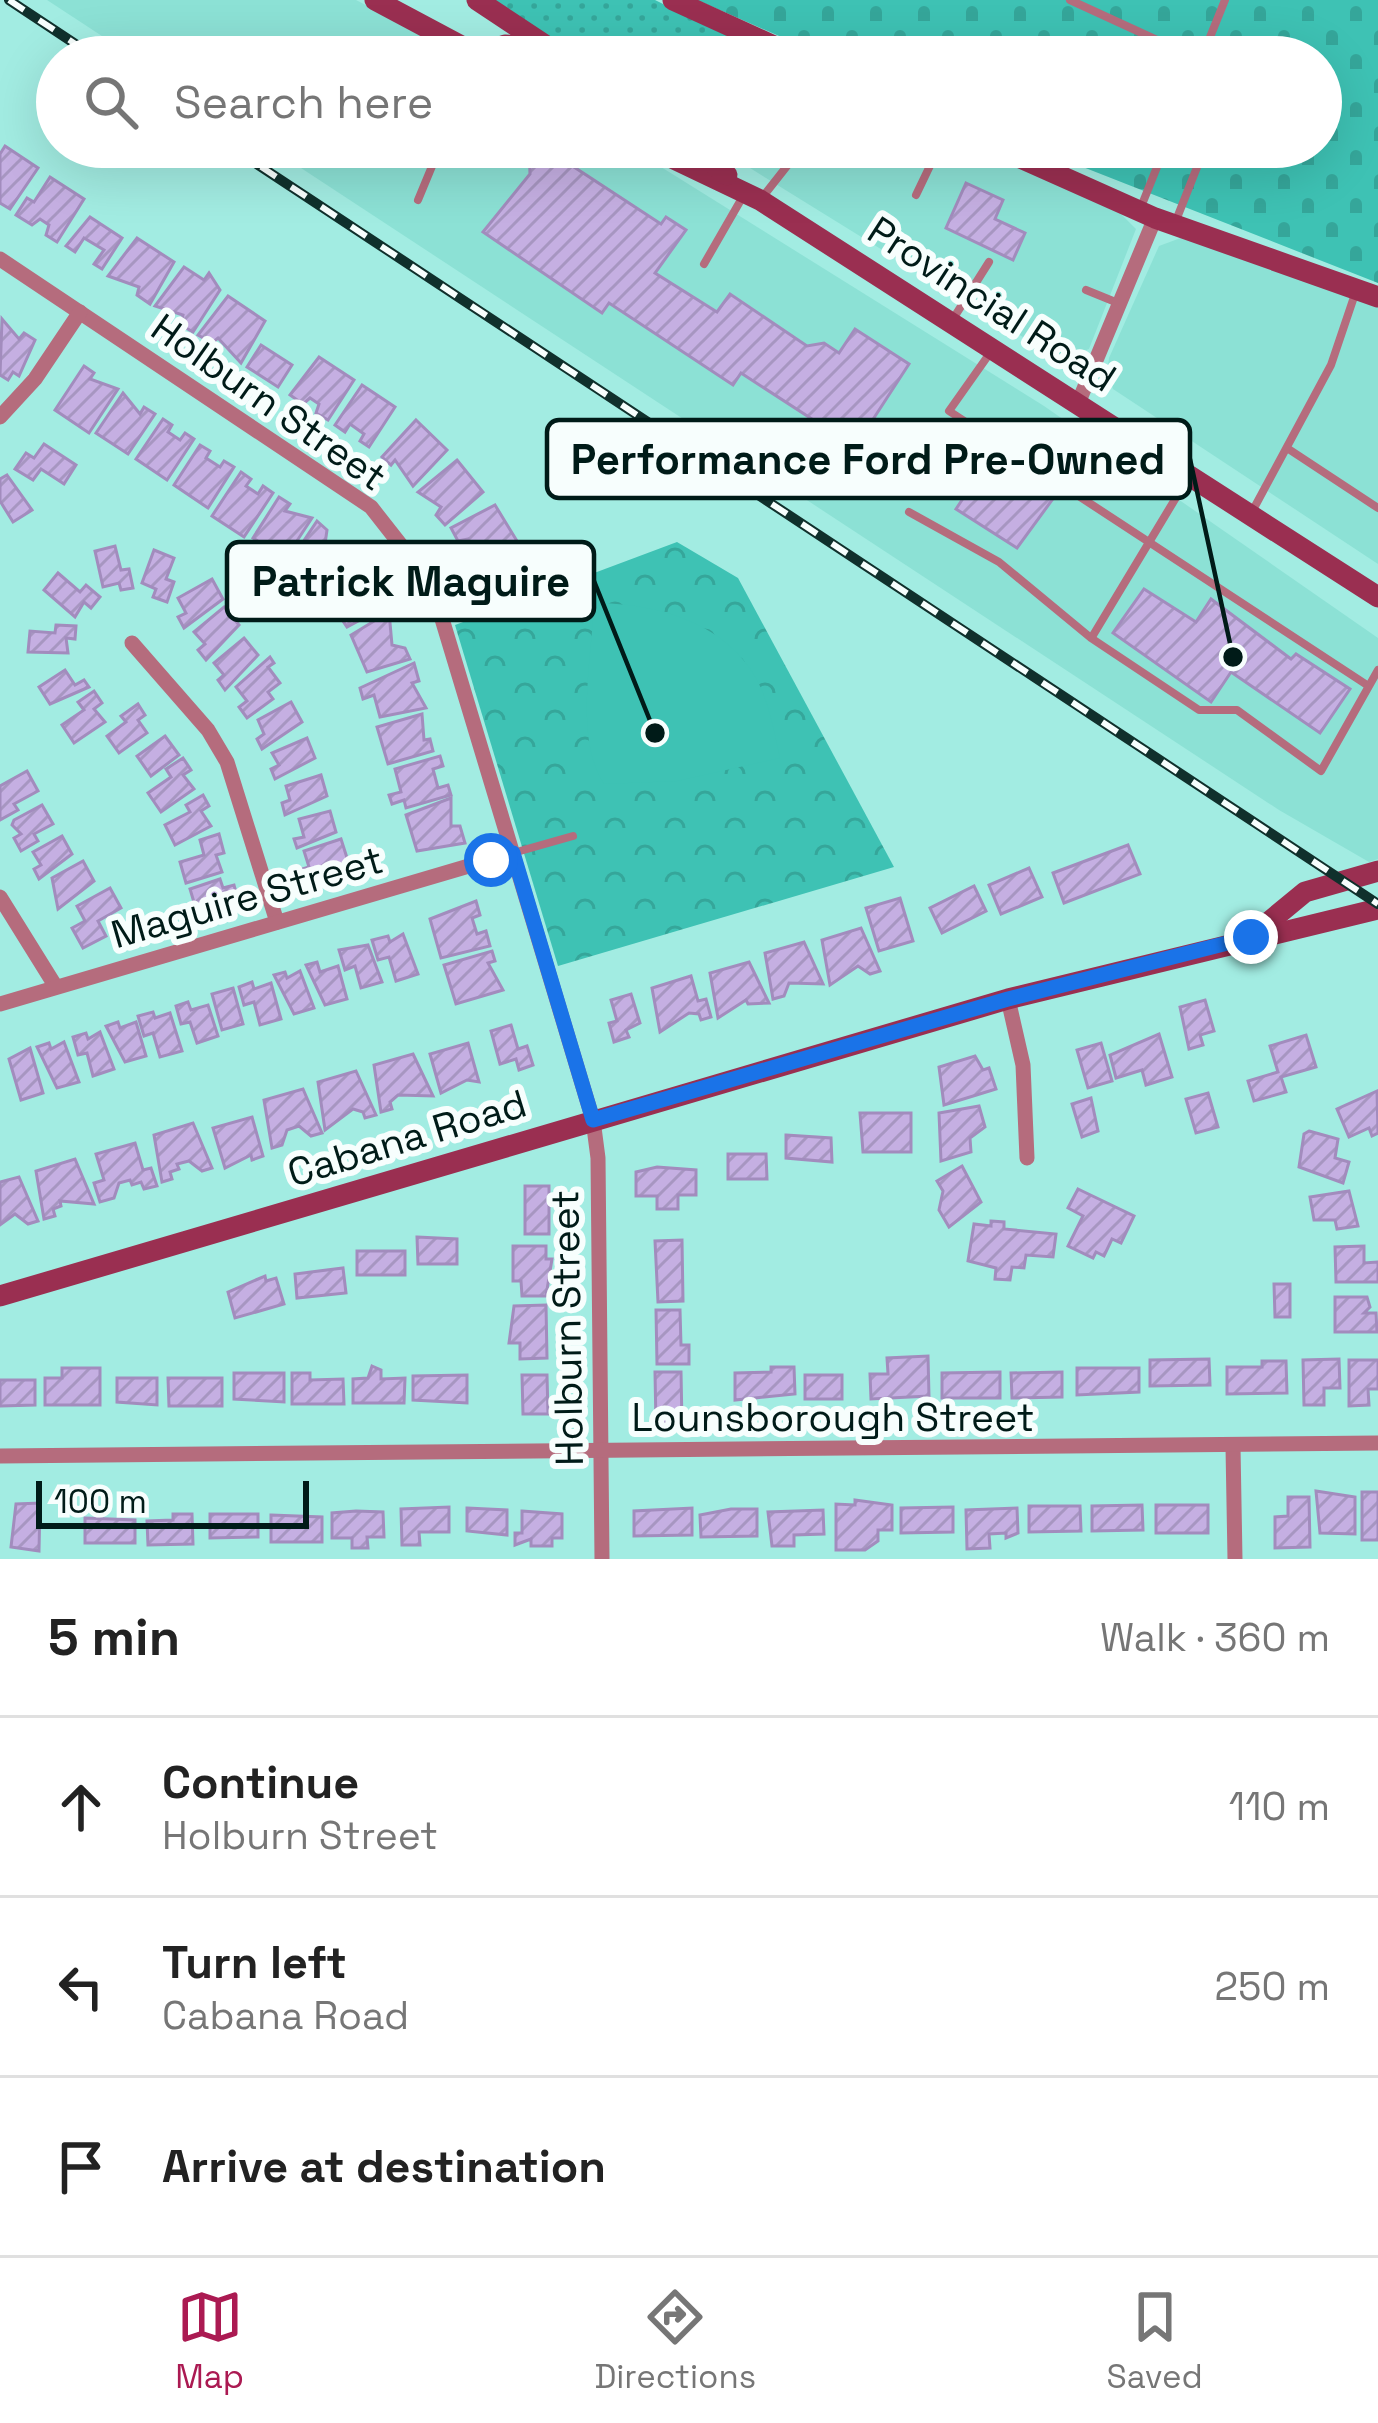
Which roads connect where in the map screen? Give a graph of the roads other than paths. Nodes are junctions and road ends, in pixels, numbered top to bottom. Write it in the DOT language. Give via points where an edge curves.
graph roads {
  1 [pos="375,0"];
  2 [pos="477,0"];
  3 [pos="673,0"];
  4 [pos="1070,0"];
  5 [pos="1225,0"];
  6 [pos="442,36"];
  7 [pos="532,36"];
  8 [pos="752,36"];
  9 [pos="1151,36"];
  10 [pos="1208,36"];
  11 [pos="431,168"];
  12 [pos="694,168"];
  13 [pos="719,168"];
  14 [pos="781,168"];
  15 [pos="929,168"];
  16 [pos="1043,168"];
  17 [pos="1163,168"];
  18 [pos="1191,168"];
  19 [pos="916,195"];
  20 [pos="753,196"];
  21 [pos="418,200"];
  22 [pos="1156,218"];
  23 [pos="0,259"];
  24 [pos="988,262"];
  25 [pos="704,264"];
  26 [pos="1086,290"];
  27 [pos="1367,293"];
  28 [pos="1119,304"];
  29 [pos="80,312"];
  30 [pos="953,320"];
  31 [pos="994,347"];
  32 [pos="1078,401"];
  33 [pos="0,417"];
  34 [pos="1289,450"];
  35 [pos="1190,474"];
  36 [pos="1378,508"];
  37 [pos="910,512"];
  38 [pos="1250,514"];
  39 [pos="1150,541"];
  40 [pos="1378,597"];
  41 [pos="1091,638"];
  42 [pos="132,643"];
  43 [pos="1378,670"];
  44 [pos="1367,685"];
  45 [pos="573,836"];
  46 [pos="513,853"];
  47 [pos="1378,872"];
  48 [pos="0,896"];
  49 [pos="1378,909"];
  50 [pos="277,922"];
  51 [pos="1251,937"];
  52 [pos="56,987"];
  53 [pos="1008,999"];
  54 [pos="0,1004"];
  55 [pos="593,1120"];
  56 [pos="1028,1158"];
  57 [pos="0,1296"];
  58 [pos="1378,1443"];
  59 [pos="1233,1447"];
  60 [pos="601,1452"];
  61 [pos="0,1456"];
  62 [pos="602,1559"];
  63 [pos="1234,1559"];
  1 -- 6 [label="main road"];
  2 -- 7 [label="main road"];
  3 -- 8 [label="main road"];
  4 -- 9 [label="lane"];
  5 -- 10 [label="lane"];
  11 -- 21 [label="lane"];
  12 -- 20 [label="main road, Provincial Road"];
  13 -- 20 [label="main road, Provincial Road"];
  14 -- 20 [label="lane"];
  15 -- 19 [label="lane"];
  16 -- 22 [label="main road"];
  17 -- 22 [label="lane"];
  18 -- 22 [label="lane"];
  20 -- 25 [label="lane"];
  20 -- 30 [label="main road, Provincial Road"];
  22 -- 27 [label="main road"];
  22 -- 28 [label="street"];
  23 -- 29 [label="street, Holburn Street"];
  24 -- 30 [label="lane"];
  26 -- 28 [label="lane"];
  27 -- 34 [label="lane"];
  28 -- 32 [label="street"];
  29 -- 33 [label="street"];
  29 -- 46 [label="street, Holburn Street" via="371,507 439,609"];
  30 -- 31 [label="main road, Provincial Road"];
  31 -- 32 [label="main road, Provincial Road"];
  31 -- 39 [label="lane" via="949,411"];
  32 -- 35 [label="main road, Provincial Road"];
  34 -- 36 [label="lane"];
  34 -- 38 [label="lane"];
  35 -- 38 [label="main road, Provincial Road"];
  35 -- 39 [label="lane"];
  37 -- 41 [label="lane" via="999,562"];
  38 -- 40 [label="main road, Provincial Road"];
  39 -- 41 [label="lane"];
  39 -- 44 [label="lane"];
  41 -- 44 [label="lane" via="1198,710 1237,710 1321,771"];
  42 -- 50 [label="street" via="226,762"];
  43 -- 44 [label="lane"];
  45 -- 46 [label="lane"];
  46 -- 50 [label="street, Maguire Street"];
  46 -- 55 [label="street, Holburn Street"];
  47 -- 51 [label="main road, Cabana Road" via="1305,892"];
  48 -- 52 [label="street"];
  49 -- 51 [label="main road, Cabana Road"];
  50 -- 52 [label="street, Maguire Street"];
  51 -- 53 [label="main road, Cabana Road"];
  52 -- 54 [label="street, Maguire Street"];
  53 -- 55 [label="main road, Cabana Road"];
  53 -- 56 [label="street" via="1023,1065"];
  55 -- 57 [label="main road, Cabana Road"];
  55 -- 60 [label="street, Holburn Street"];
  58 -- 59 [label="street, Lounsborough Street"];
  59 -- 60 [label="street, Lounsborough Street"];
  59 -- 63 [label="street"];
  60 -- 61 [label="street, Lounsborough Street"];
  60 -- 62 [label="street, Holburn Street"];
}
